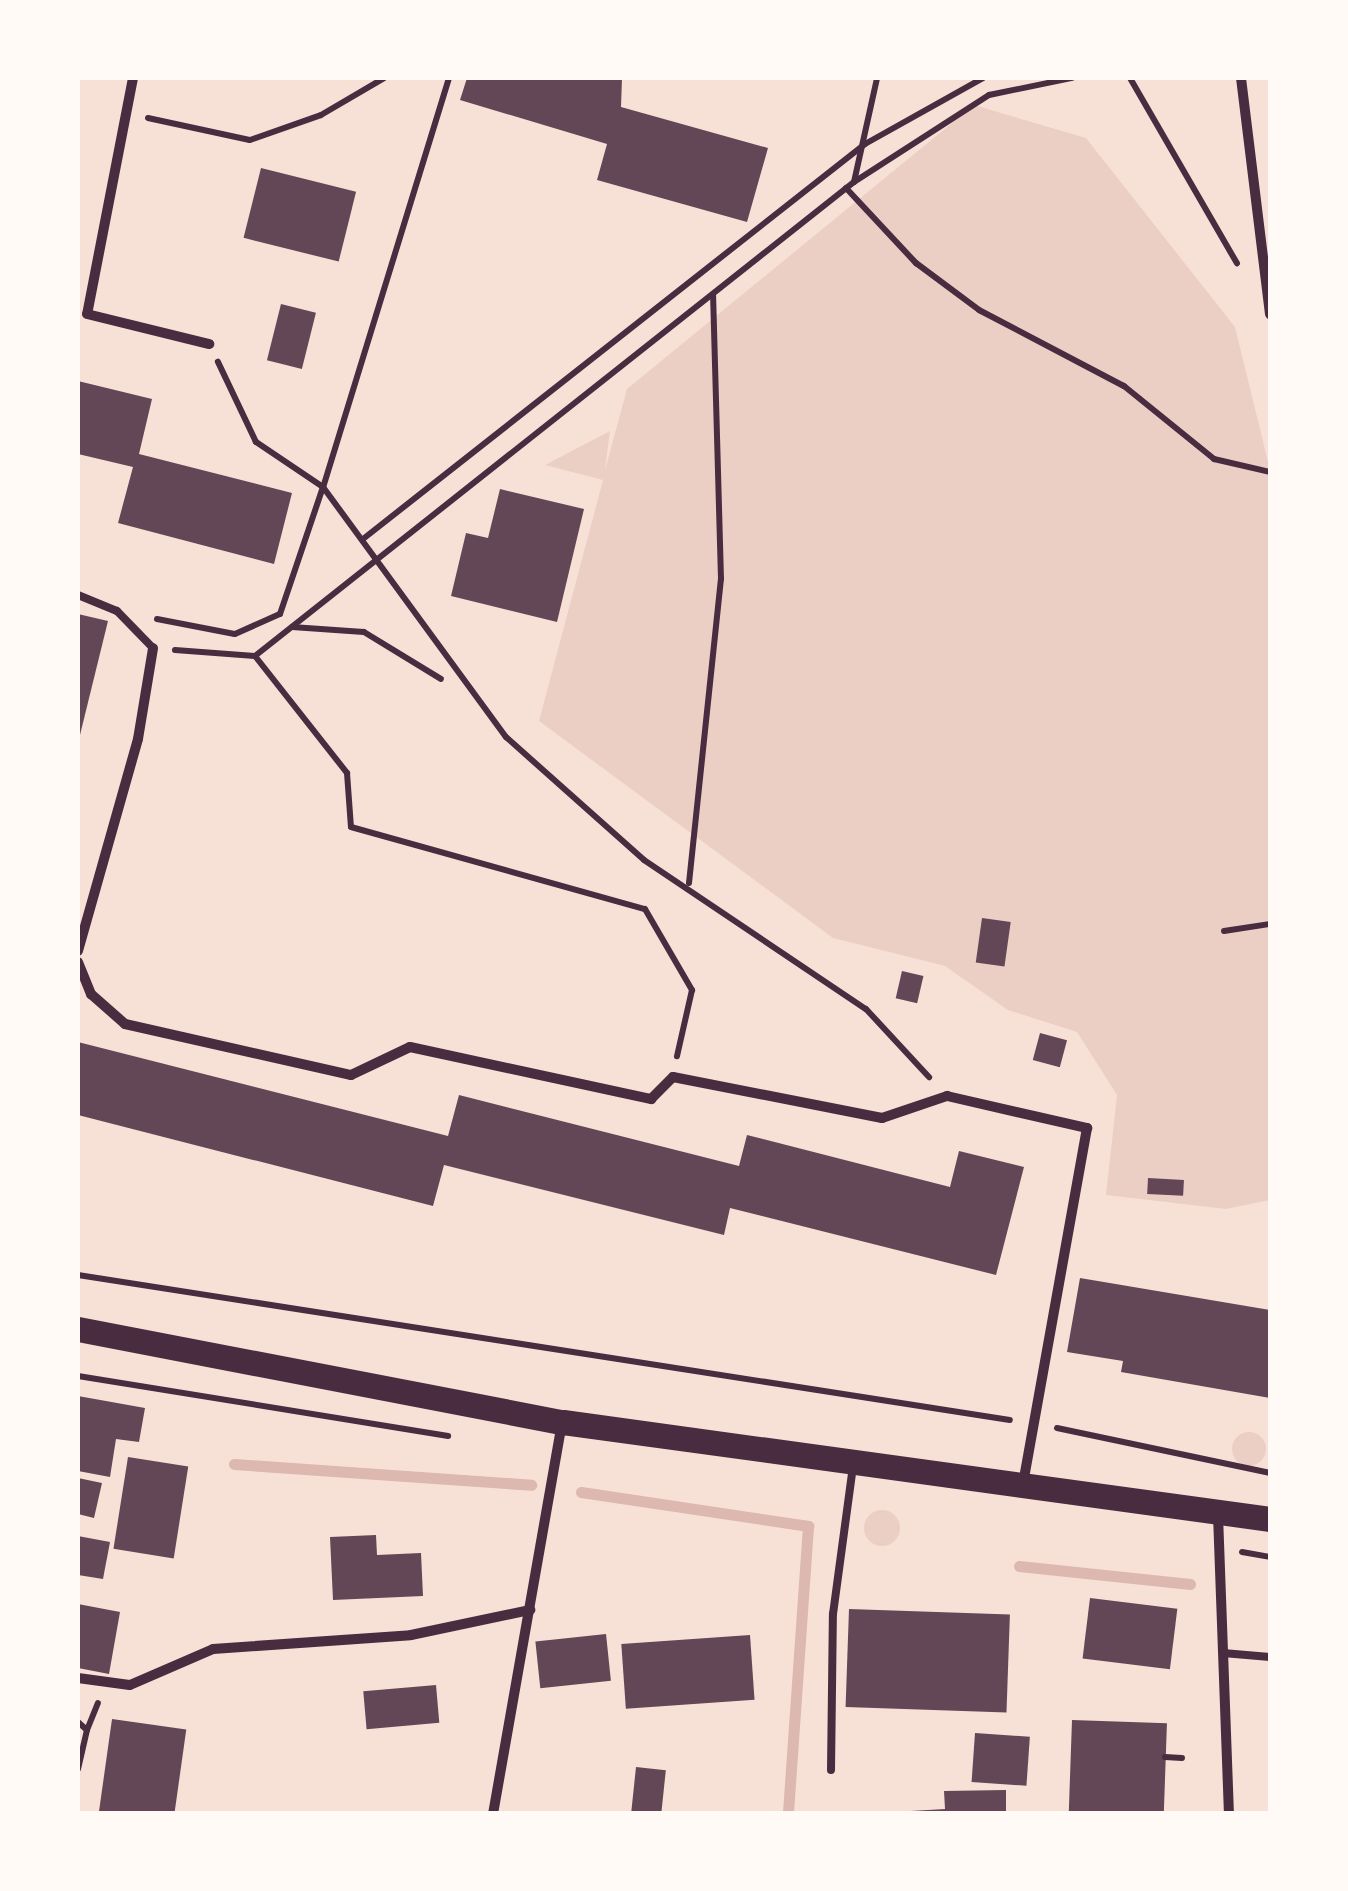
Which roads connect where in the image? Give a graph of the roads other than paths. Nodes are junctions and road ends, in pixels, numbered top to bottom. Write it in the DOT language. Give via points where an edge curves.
graph roads {
  1 [pos="133,78"];
  2 [pos="1241,78"];
  3 [pos="1270,314"];
  4 [pos="210,344"];
  5 [pos="78,595"];
  6 [pos="154,648"];
  7 [pos="78,950"];
  8 [pos="78,962"];
  9 [pos="78,1329"];
  10 [pos="562,1422"];
  11 [pos="854,1461"];
  12 [pos="1023,1482"];
  13 [pos="1218,1509"];
  14 [pos="1270,1519"];
  15 [pos="530,1610"];
  16 [pos="1222,1653"];
  17 [pos="1270,1656"];
  18 [pos="78,1678"];
  19 [pos="832,1770"];
  20 [pos="493,1814"];
  21 [pos="1229,1814"];
  1 -- 4 [label="street" via="87,314"];
  2 -- 3 [label="street"];
  5 -- 6 [label="lane" via="117,611"];
  6 -- 7 [label="street" via="138,739"];
  8 -- 12 [label="street" via="90,994 124,1024 351,1074 410,1047 650,1099 672,1078 882,1118 947,1096 1087,1128 1040,1424"];
  9 -- 10 [label="main road"];
  10 -- 11 [label="main road"];
  10 -- 15 [label="street"];
  11 -- 12 [label="main road"];
  11 -- 19 [label="lane" via="833,1614"];
  12 -- 13 [label="main road"];
  13 -- 14 [label="main road"];
  13 -- 16 [label="street"];
  15 -- 18 [label="street" via="411,1635 214,1649 130,1686"];
  15 -- 20 [label="street"];
  16 -- 17 [label="lane"];
  16 -- 21 [label="street"];
}
